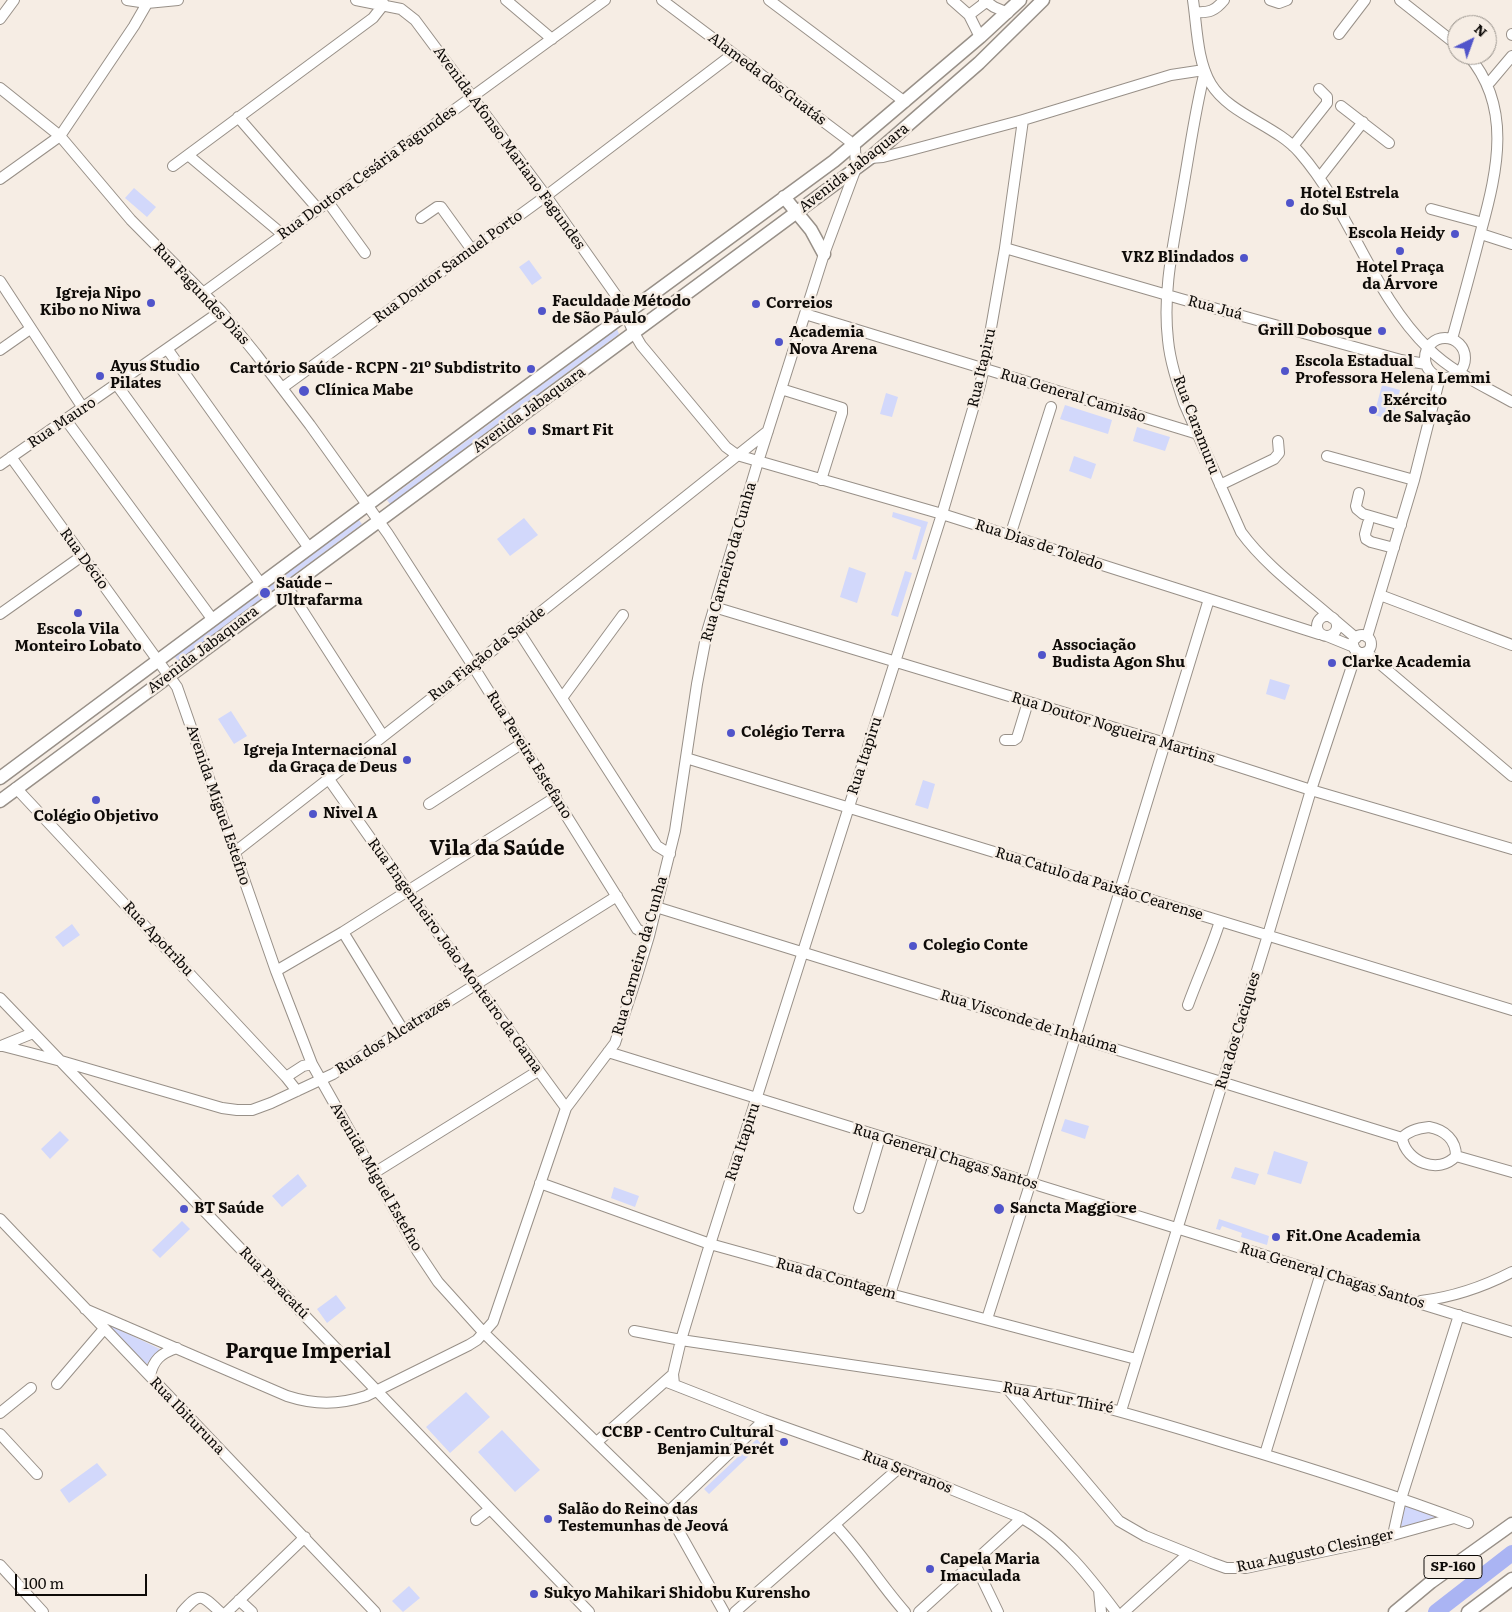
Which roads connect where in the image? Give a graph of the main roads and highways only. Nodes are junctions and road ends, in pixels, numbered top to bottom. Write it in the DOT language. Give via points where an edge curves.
graph roads {
  1 [pos="1020,0"];
  2 [pos="1043,0"];
  3 [pos="784,197"];
  4 [pos="797,212"];
  5 [pos="824,254"];
  6 [pos="0,778"];
  7 [pos="0,801"];
  8 [pos="1512,1524"];
  9 [pos="1512,1579"];
  10 [pos="1395,1612"];
  11 [pos="1468,1612"];
  1 -- 3 [label="main road, Avenida Jabaquara" via="853,146"];
  2 -- 4 [label="main road, Avenida Jabaquara" via="979,63 870,158"];
  3 -- 4 [label="main road"];
  3 -- 6 [label="main road, Avenida Jabaquara"];
  4 -- 5 [label="main road"];
  4 -- 7 [label="main road, Avenida Jabaquara"];
  8 -- 10 [label="main road, SP-160"];
  9 -- 11 [label="main road, SP-160"];
}
